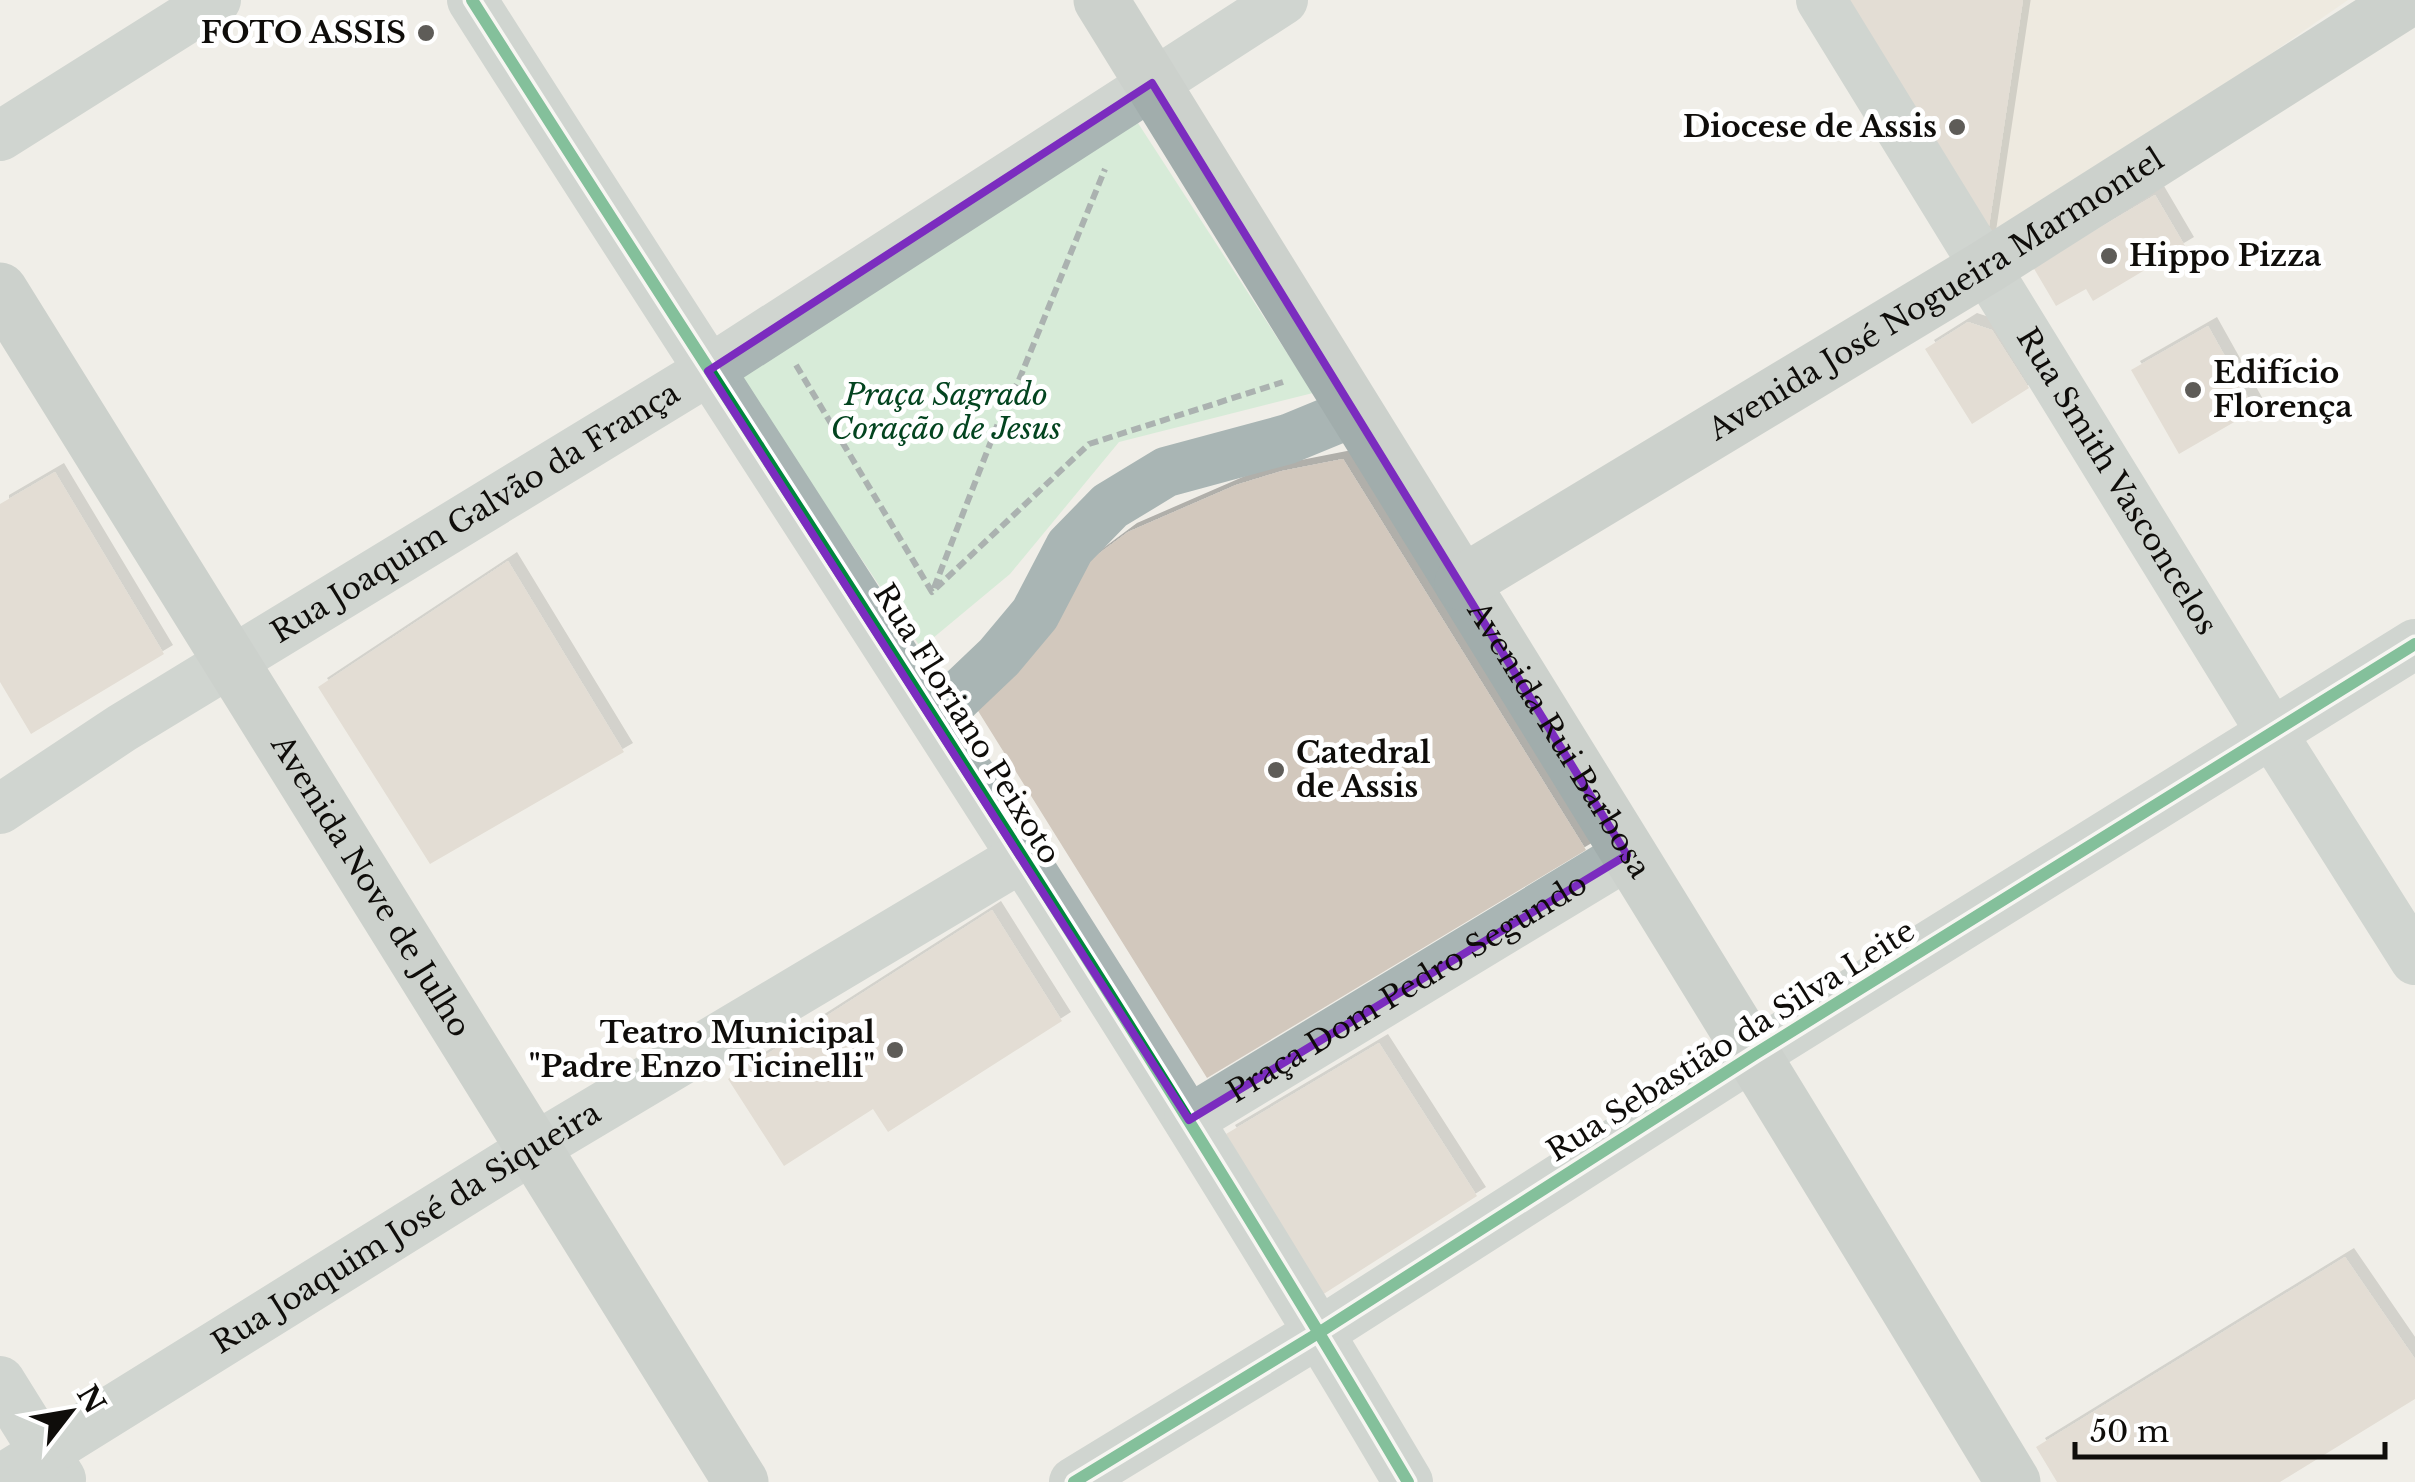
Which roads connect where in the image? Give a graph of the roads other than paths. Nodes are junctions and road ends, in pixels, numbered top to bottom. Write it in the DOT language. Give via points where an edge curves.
graph roads {
  1 [pos="216,0"];
  2 [pos="472,0"];
  3 [pos="1101,0"];
  4 [pos="1283,0"];
  5 [pos="1822,0"];
  6 [pos="2408,0"];
  7 [pos="1152,83"];
  8 [pos="0,136"];
  9 [pos="1986,267"];
  10 [pos="0,290"];
  11 [pos="708,370"];
  12 [pos="1356,412"];
  13 [pos="1462,582"];
  14 [pos="2415,644"];
  15 [pos="232,662"];
  16 [pos="936,717"];
  17 [pos="2271,732"];
  18 [pos="0,809"];
  19 [pos="1627,855"];
  20 [pos="1022,857"];
  21 [pos="2415,960"];
  22 [pos="1755,1054"];
  23 [pos="1188,1120"];
  24 [pos="534,1148"];
  25 [pos="1320,1332"];
  26 [pos="0,1381"];
  27 [pos="54,1467"];
  28 [pos="0,1480"];
  29 [pos="741,1482"];
  30 [pos="1074,1482"];
  31 [pos="1408,1482"];
  32 [pos="2012,1482"];
  1 -- 8 [label="street"];
  2 -- 11 [label="street, Rua Floriano Peixoto"];
  3 -- 7 [label="main road, Avenida Rui Barbosa"];
  4 -- 7 [label="street, Rua Joaquim Galvão da França"];
  5 -- 9 [label="street, Rua Smith Vasconcelos"];
  6 -- 9 [label="main road, Avenida José Nogueira Marmontel"];
  7 -- 11 [label="street, Rua Joaquim Galvão da França"];
  7 -- 12 [label="main road, Avenida Rui Barbosa"];
  9 -- 13 [label="main road, Avenida José Nogueira Marmontel"];
  9 -- 17 [label="street, Rua Smith Vasconcelos"];
  10 -- 15 [label="main road, Avenida Nove de Julho"];
  11 -- 15 [label="street, Rua Joaquim Galvão da França"];
  11 -- 16 [label="street, Rua Floriano Peixoto"];
  12 -- 13 [label="main road, Avenida Rui Barbosa"];
  12 -- 16 [label="street" via="1288,439 1166,472 1110,506 1070,546 1035,614"];
  13 -- 19 [label="main road, Avenida Rui Barbosa"];
  14 -- 17 [label="street, Rua Sebastião da Silva Leite"];
  15 -- 18 [label="street, Rua Joaquim Galvão da França"];
  15 -- 24 [label="main road, Avenida Nove de Julho"];
  16 -- 20 [label="street, Rua Floriano Peixoto"];
  17 -- 21 [label="street, Rua Smith Vasconcelos"];
  17 -- 22 [label="street, Rua Sebastião da Silva Leite"];
  19 -- 22 [label="main road, Avenida Rui Barbosa"];
  19 -- 23 [label="street, Praça Dom Pedro Segundo"];
  20 -- 23 [label="street, Rua Floriano Peixoto"];
  20 -- 24 [label="street, Rua Joaquim José da Siqueira"];
  22 -- 25 [label="street, Rua Sebastião da Silva Leite"];
  22 -- 32 [label="main road, Avenida Rui Barbosa"];
  23 -- 25 [label="street, Rua Floriano Peixoto"];
  24 -- 27 [label="street, Rua Joaquim José da Siqueira"];
  24 -- 29 [label="main road, Avenida Nove de Julho"];
  25 -- 30 [label="street, Rua Sebastião da Silva Leite"];
  25 -- 31 [label="street, Rua Floriano Peixoto"];
  26 -- 27 [label="street"];
  27 -- 28 [label="street, Rua Joaquim José da Siqueira"];
}
